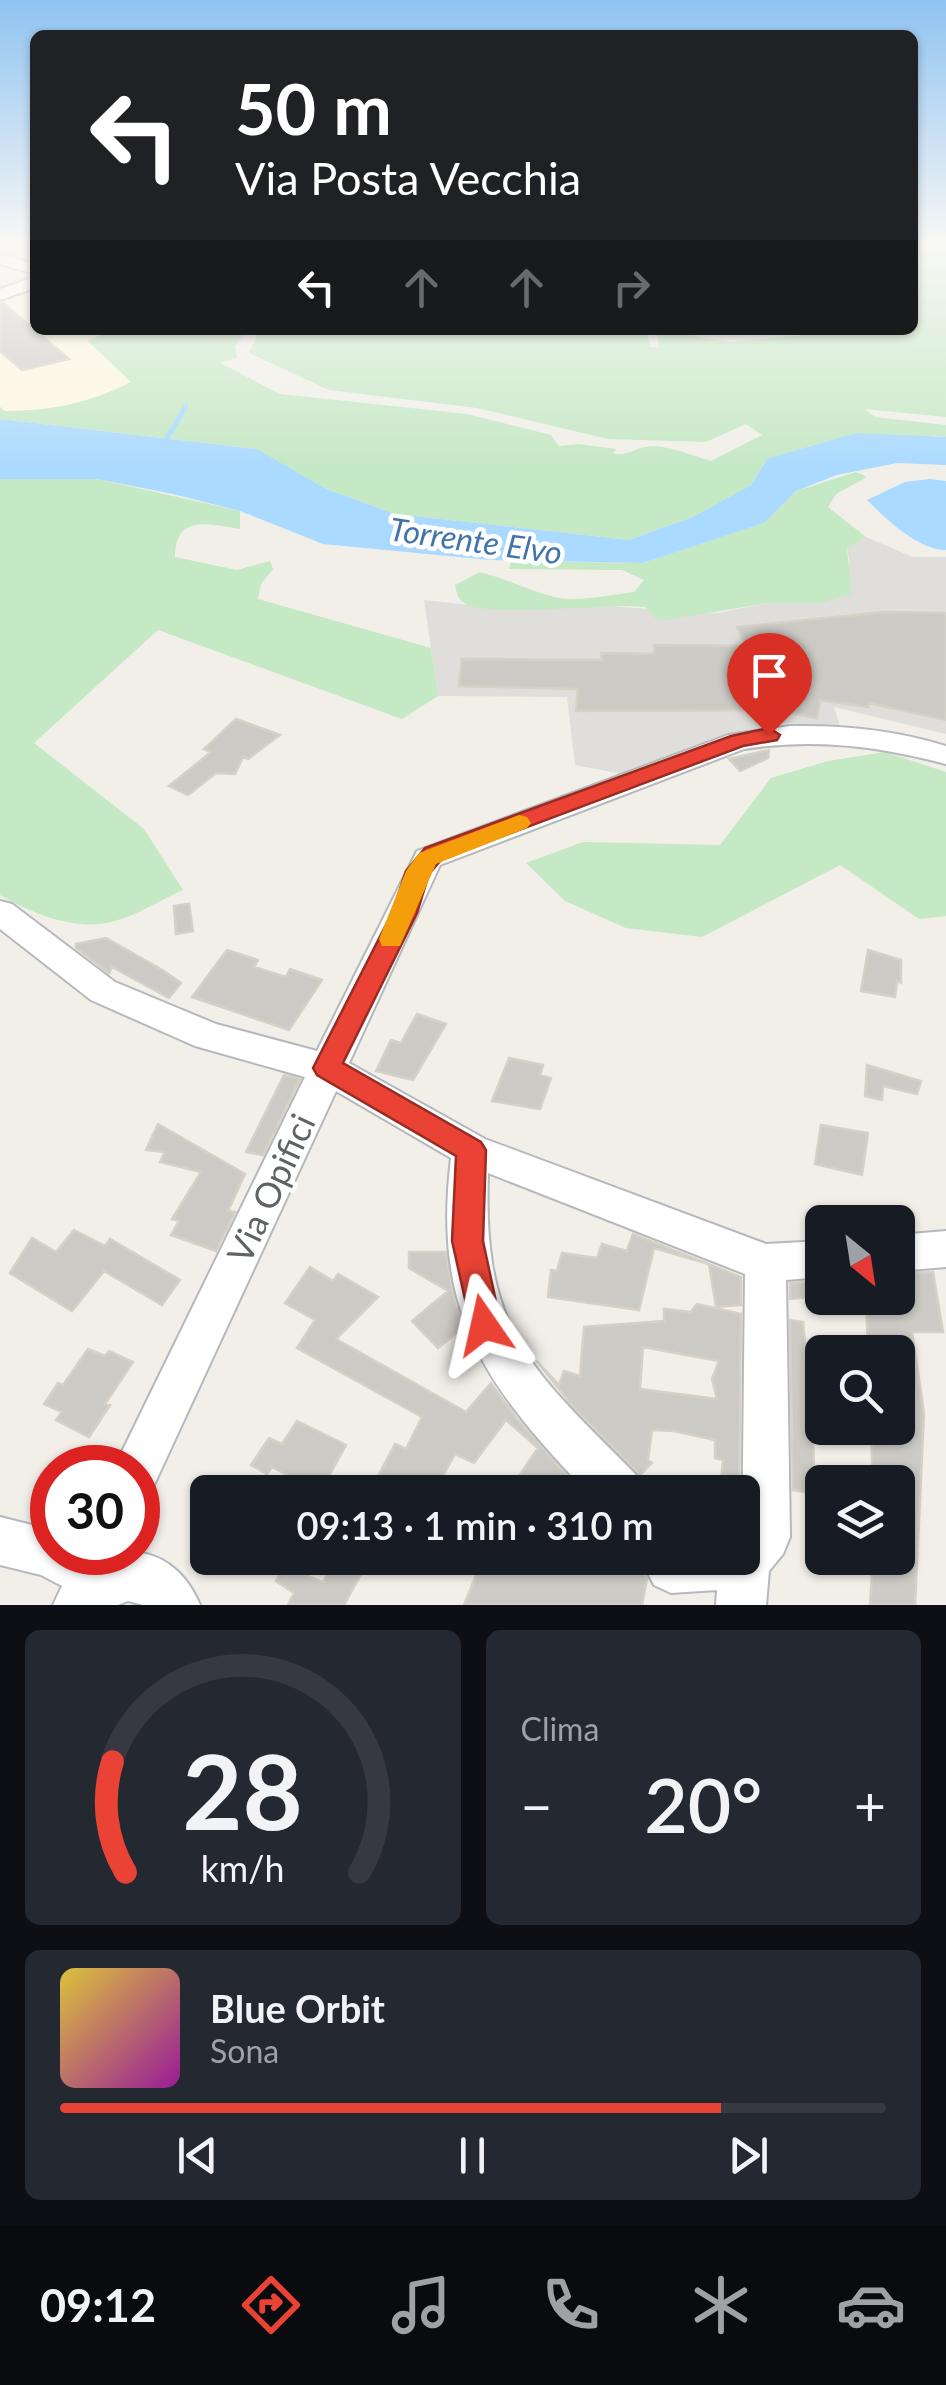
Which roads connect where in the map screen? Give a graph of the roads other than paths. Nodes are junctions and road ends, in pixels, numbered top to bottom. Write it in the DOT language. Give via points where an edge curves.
graph roads {
  1 [pos="946,755"];
  2 [pos="0,912"];
  3 [pos="326,1068"];
  4 [pos="471,1150"];
  5 [pos="946,1249"];
  6 [pos="915,1252"];
  7 [pos="805,1260"];
  8 [pos="766,1263"];
  9 [pos="148,1445"];
  10 [pos="604,1475"];
  11 [pos="0,1542"];
  12 [pos="30,1548"];
  13 [pos="67,1575"];
  14 [pos="713,1575"];
  15 [pos="116,1583"];
  16 [pos="743,1583"];
  1 -- 3 [label="street, Via Opifici" via="884,737 754,738 434,854 418,871 405,913"];
  2 -- 3 [label="street" via="103,990 135,1006 208,1036"];
  3 -- 4 [label="street"];
  3 -- 9 [label="street, Via Opifici"];
  4 -- 8 [label="street"];
  4 -- 10 [label="street" via="468,1241 484,1325 514,1376"];
  5 -- 6 [label="street"];
  7 -- 8 [label="street"];
  8 -- 16 [label="street" via="768,1514 766,1538"];
  11 -- 12 [label="street"];
  13 -- 15 [label="street"];
  14 -- 16 [label="street"];
}
